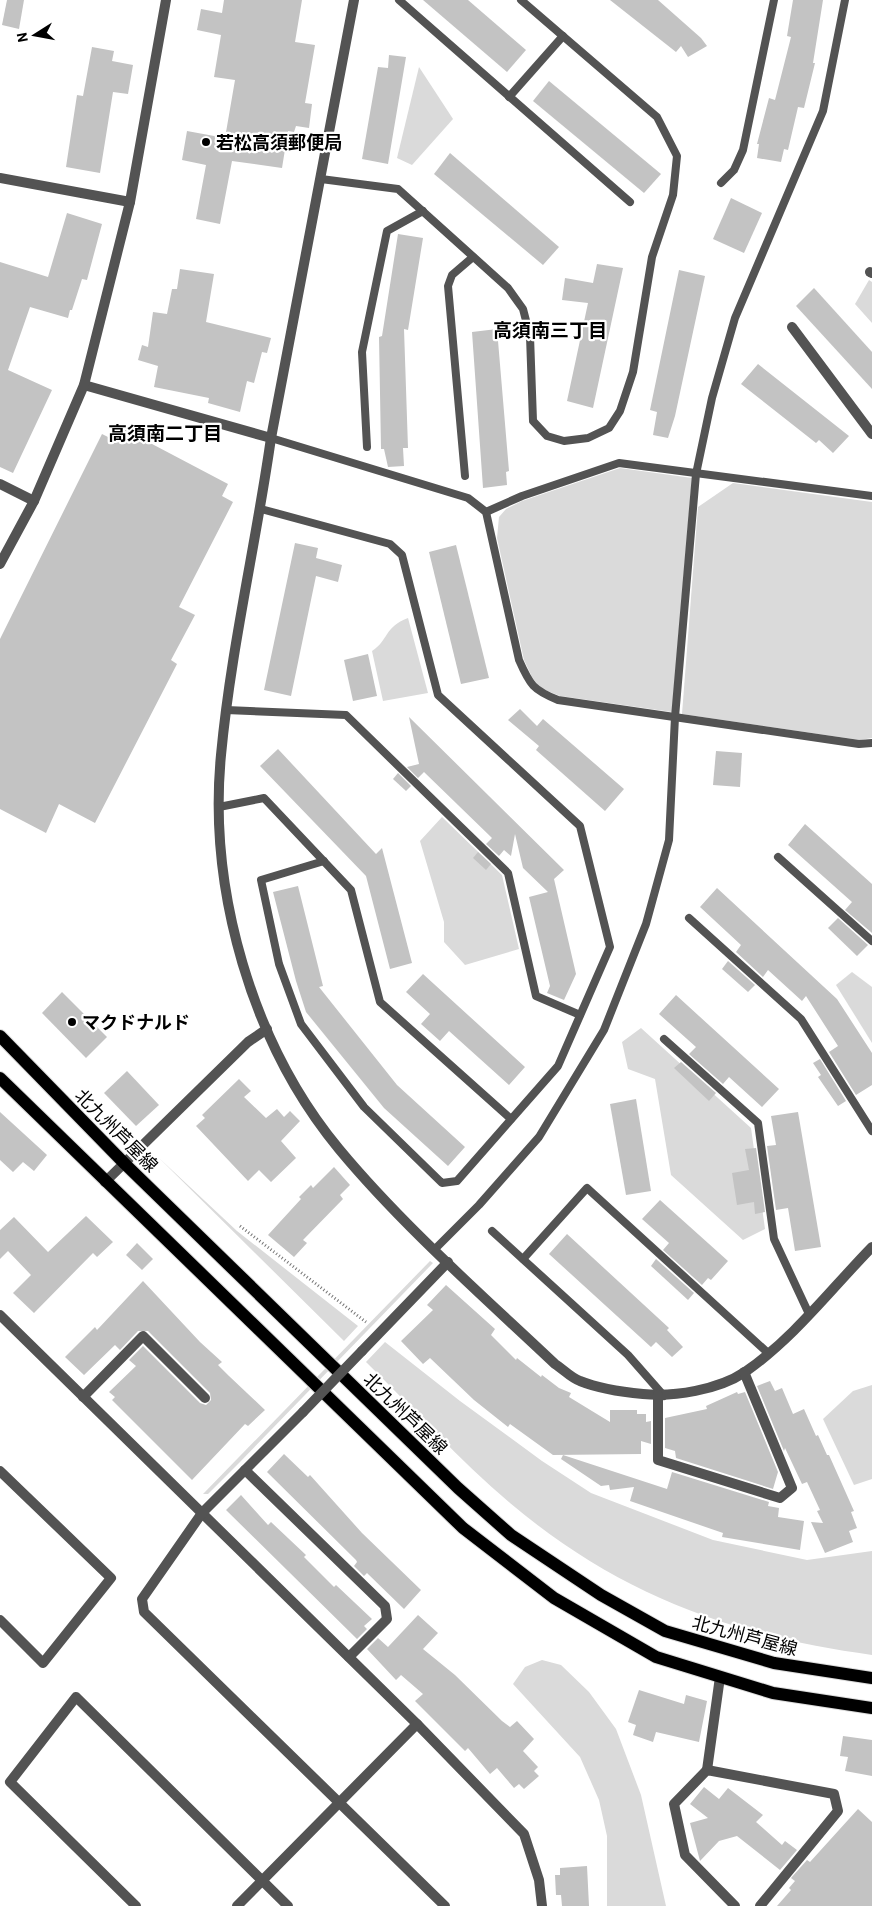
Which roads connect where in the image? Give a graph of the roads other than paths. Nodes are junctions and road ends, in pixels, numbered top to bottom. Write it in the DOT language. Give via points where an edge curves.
graph roads {
  1 [pos="166,0"];
  2 [pos="354,0"];
  3 [pos="400,0"];
  4 [pos="521,0"];
  5 [pos="774,0"];
  6 [pos="845,0"];
  7 [pos="563,36"];
  8 [pos="509,97"];
  9 [pos="0,178"];
  10 [pos="321,180"];
  11 [pos="721,183"];
  12 [pos="130,202"];
  13 [pos="630,202"];
  14 [pos="423,211"];
  15 [pos="473,257"];
  16 [pos="792,327"];
  17 [pos="84,385"];
  18 [pos="872,434"];
  19 [pos="271,438"];
  20 [pos="367,447"];
  21 [pos="696,474"];
  22 [pos="465,476"];
  23 [pos="0,484"];
  24 [pos="872,496"];
  25 [pos="34,501"];
  26 [pos="261,510"];
  27 [pos="486,512"];
  28 [pos="0,564"];
  29 [pos="226,710"];
  30 [pos="675,717"];
  31 [pos="872,743"];
  32 [pos="219,807"];
  33 [pos="778,857"];
  34 [pos="324,861"];
  35 [pos="689,918"];
  36 [pos="872,942"];
  37 [pos="580,1015"];
  38 [pos="267,1029"];
  39 [pos="0,1036"];
  40 [pos="664,1039"];
  41 [pos="0,1078"];
  42 [pos="511,1119"];
  43 [pos="872,1131"];
  44 [pos="125,1164"];
  45 [pos="105,1182"];
  46 [pos="492,1231"];
  47 [pos="872,1247"];
  48 [pos="435,1249"];
  49 [pos="524,1260"];
  50 [pos="448,1262"];
  51 [pos="809,1314"];
  52 [pos="0,1315"];
  53 [pos="768,1353"];
  54 [pos="744,1372"];
  55 [pos="661,1396"];
  56 [pos="83,1397"];
  57 [pos="205,1398"];
  58 [pos="246,1470"];
  59 [pos="0,1471"];
  60 [pos="202,1513"];
  61 [pos="0,1620"];
  62 [pos="349,1657"];
  63 [pos="720,1677"];
  64 [pos="872,1678"];
  65 [pos="872,1708"];
  66 [pos="417,1724"];
  67 [pos="707,1770"];
  68 [pos="339,1802"];
  69 [pos="262,1881"];
  70 [pos="136,1906"];
  71 [pos="237,1906"];
  72 [pos="288,1906"];
  73 [pos="445,1906"];
  74 [pos="542,1906"];
  75 [pos="735,1906"];
  76 [pos="760,1906"];
  1 -- 12 [label="street"];
  2 -- 10 [label="street"];
  3 -- 8 [label="lane"];
  4 -- 7 [label="lane"];
  5 -- 11 [label="lane" via="743,150 734,170"];
  6 -- 21 [label="lane" via="823,111 734,318"];
  7 -- 8 [label="lane"];
  7 -- 15 [label="lane" via="657,117 677,156 673,195 652,256 633,372 620,411 608,428 588,438 564,441 547,436 533,421 530,336 523,308 508,288"];
  8 -- 13 [label="lane"];
  9 -- 12 [label="street"];
  10 -- 14 [label="lane" via="398,189"];
  10 -- 19 [label="street"];
  12 -- 17 [label="street"];
  14 -- 15 [label="lane"];
  14 -- 20 [label="lane" via="387,231 362,352"];
  15 -- 22 [label="lane" via="452,275 448,286"];
  16 -- 18 [label="street"];
  17 -- 19 [label="street"];
  17 -- 25 [label="street"];
  19 -- 26 [label="street"];
  19 -- 27 [label="lane" via="468,498"];
  21 -- 24 [label="lane"];
  21 -- 27 [label="lane" via="619,463 522,496"];
  21 -- 30 [label="lane"];
  23 -- 25 [label="street"];
  25 -- 28 [label="street"];
  26 -- 29 [label="street"];
  26 -- 37 [label="lane" via="390,544 402,555 438,695 580,826 610,947"];
  27 -- 30 [label="lane" via="519,660 538,692 558,700"];
  29 -- 32 [label="street" via="220,757"];
  29 -- 37 [label="lane" via="346,715 508,873 536,996"];
  30 -- 31 [label="lane" via="859,744"];
  30 -- 48 [label="lane" via="669,840 646,924 604,1030 539,1137"];
  32 -- 34 [label="lane" via="264,798"];
  32 -- 38 [label="street" via="222,863 231,918 246,976"];
  33 -- 36 [label="lane"];
  34 -- 42 [label="lane" via="351,890 380,1002"];
  34 -- 42 [label="lane" via="261,880 280,964 301,1024 364,1107 442,1183 457,1182"];
  35 -- 43 [label="lane" via="801,1019"];
  37 -- 42 [label="lane" via="558,1066"];
  38 -- 44 [label="street" via="248,1042"];
  38 -- 48 [label="street" via="308,1108 339,1149"];
  39 -- 44 [label="main road, 北九州芦屋線"];
  40 -- 51 [label="lane" via="758,1123 774,1239"];
  41 -- 45 [label="main road"];
  44 -- 45 [label="street"];
  44 -- 64 [label="main road, 北九州芦屋線" via="458,1488 511,1535 665,1631 774,1663"];
  45 -- 63 [label="main road" via="463,1528 554,1598 656,1657"];
  46 -- 49 [label="lane"];
  47 -- 51 [label="street"];
  48 -- 50 [label="street"];
  49 -- 53 [label="lane" via="587,1188"];
  49 -- 55 [label="lane" via="628,1354"];
  50 -- 55 [label="street" via="555,1364 579,1381 619,1392"];
  50 -- 58 [label="street, bridge"];
  51 -- 53 [label="street"];
  52 -- 56 [label="street"];
  53 -- 54 [label="street"];
  54 -- 55 [label="street" via="698,1391"];
  54 -- 55 [label="street" via="792,1488 780,1498 658,1460"];
  56 -- 57 [label="street" via="143,1336"];
  56 -- 60 [label="street"];
  58 -- 60 [label="street"];
  58 -- 62 [label="street" via="384,1606 387,1619"];
  59 -- 61 [label="street" via="111,1578 43,1663"];
  60 -- 62 [label="street"];
  60 -- 68 [label="street" via="142,1599 144,1612"];
  62 -- 66 [label="street"];
  63 -- 65 [label="main road" via="772,1693"];
  63 -- 67 [label="street"];
  66 -- 68 [label="street"];
  66 -- 74 [label="street" via="524,1834"];
  67 -- 75 [label="street" via="674,1804 684,1855"];
  67 -- 76 [label="street" via="834,1794 838,1811"];
  68 -- 69 [label="street"];
  68 -- 73 [label="street"];
  69 -- 70 [label="street" via="76,1697 10,1782"];
  69 -- 71 [label="street"];
  69 -- 72 [label="street"];
}
